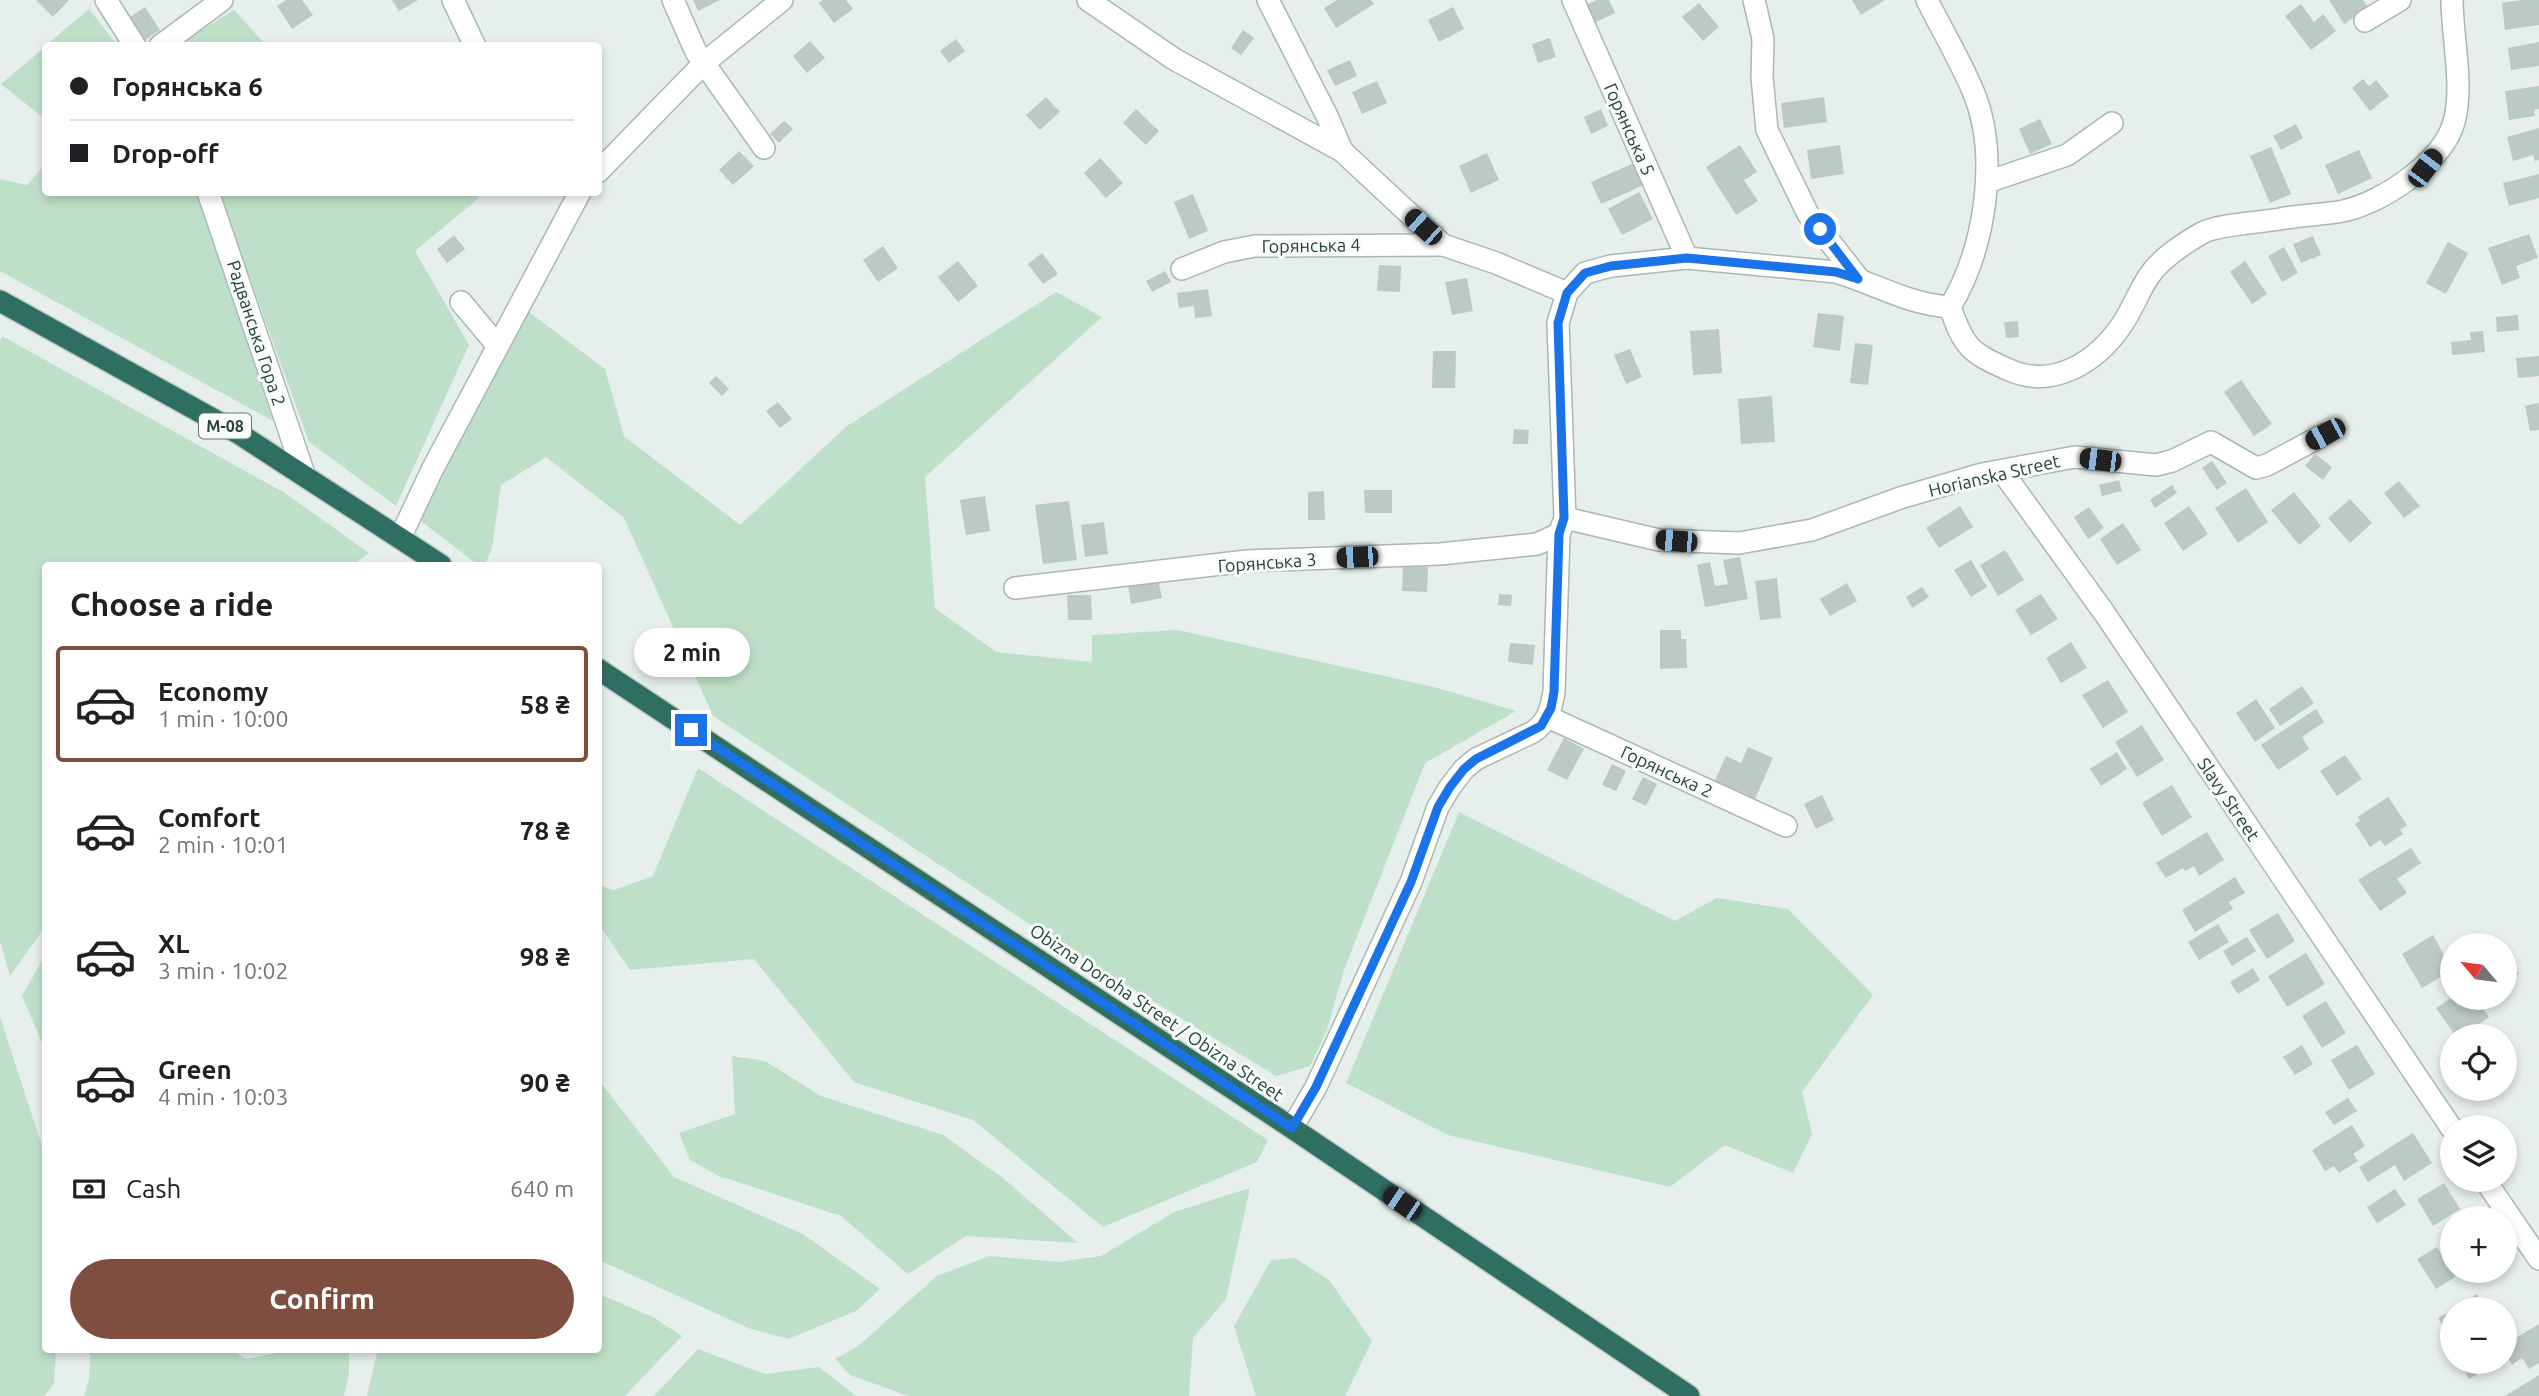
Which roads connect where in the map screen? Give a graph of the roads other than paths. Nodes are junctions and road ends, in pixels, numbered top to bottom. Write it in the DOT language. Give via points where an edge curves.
graph roads {
  1 [pos="106,0"];
  2 [pos="222,0"];
  3 [pos="453,0"];
  4 [pos="673,0"];
  5 [pos="782,0"];
  6 [pos="1088,0"];
  7 [pos="1268,0"];
  8 [pos="1573,0"];
  9 [pos="1754,0"];
  10 [pos="1927,0"];
  11 [pos="2400,0"];
  12 [pos="2452,0"];
  13 [pos="2365,21"];
  14 [pos="132,42"];
  15 [pos="165,42"];
  16 [pos="473,42"];
  17 [pos="704,63"];
  18 [pos="2112,123"];
  19 [pos="764,148"];
  20 [pos="1342,151"];
  21 [pos="602,168"];
  22 [pos="1987,182"];
  23 [pos="209,196"];
  24 [pos="578,196"];
  25 [pos="1443,245"];
  26 [pos="1687,258"];
  27 [pos="1182,269"];
  28 [pos="1858,279"];
  29 [pos="1567,293"];
  30 [pos="0,301"];
  31 [pos="461,302"];
  32 [pos="1950,307"];
  33 [pos="498,345"];
  34 [pos="2325,434"];
  35 [pos="2002,471"];
  36 [pos="304,474"];
  37 [pos="1562,526"];
  38 [pos="400,538"];
  39 [pos="436,562"];
  40 [pos="1015,588"];
  41 [pos="602,672"];
  42 [pos="1548,717"];
  43 [pos="1786,826"];
  44 [pos="2443,1115"];
  45 [pos="1292,1128"];
  46 [pos="2493,1192"];
  47 [pos="2539,1259"];
  48 [pos="1689,1396"];
  1 -- 14 [label="street"];
  2 -- 15 [label="street"];
  3 -- 16 [label="street"];
  4 -- 17 [label="street"];
  5 -- 17 [label="street"];
  6 -- 20 [label="street" via="1174,59"];
  7 -- 20 [label="street"];
  8 -- 26 [label="street, Горянська 5"];
  9 -- 28 [label="street" via="1763,39 1768,130 1808,214"];
  10 -- 22 [label="street" via="1974,93 1985,142"];
  11 -- 13 [label="street"];
  12 -- 32 [label="street" via="2457,82 2454,122 2425,168 2378,198 2345,211 2206,231 2176,249 2150,274 2123,324 2102,348 2075,370 2049,378 2015,373 1981,357 1961,339"];
  17 -- 19 [label="street"];
  17 -- 21 [label="street"];
  18 -- 22 [label="street" via="2067,155"];
  20 -- 25 [label="street"];
  22 -- 32 [label="street" via="1974,256"];
  23 -- 36 [label="street, Радванська Гора 2"];
  24 -- 33 [label="street"];
  25 -- 27 [label="street, Горянська 4" via="1255,246 1224,252"];
  25 -- 29 [label="street"];
  26 -- 28 [label="street" via="1836,272"];
  26 -- 29 [label="street" via="1585,273"];
  28 -- 32 [label="street" via="1904,300"];
  29 -- 37 [label="street" via="1558,323"];
  30 -- 36 [label="highway, М-08"];
  31 -- 33 [label="street"];
  33 -- 38 [label="street"];
  34 -- 35 [label="street, Horianska Street" via="2256,468 2211,442 2156,465 2074,457"];
  35 -- 37 [label="street, Horianska Street" via="1912,494 1812,530 1739,543 1659,540"];
  35 -- 44 [label="street, Slavy Street" via="2113,625"];
  36 -- 38 [label="highway, М-08"];
  37 -- 40 [label="street, Горянська 3" via="1537,544 1440,554 1247,561"];
  37 -- 42 [label="street" via="1554,692"];
  38 -- 39 [label="highway, М-08"];
  41 -- 45 [label="highway, Obizna Doroha Street / Obizna Street"];
  42 -- 43 [label="street, Горянська 2"];
  42 -- 45 [label="street" via="1533,732 1476,759 1450,787 1438,807 1411,882 1316,1087"];
  45 -- 48 [label="highway, Obizna Doroha Street / Obizna Street"];
  46 -- 47 [label="street"];
}
